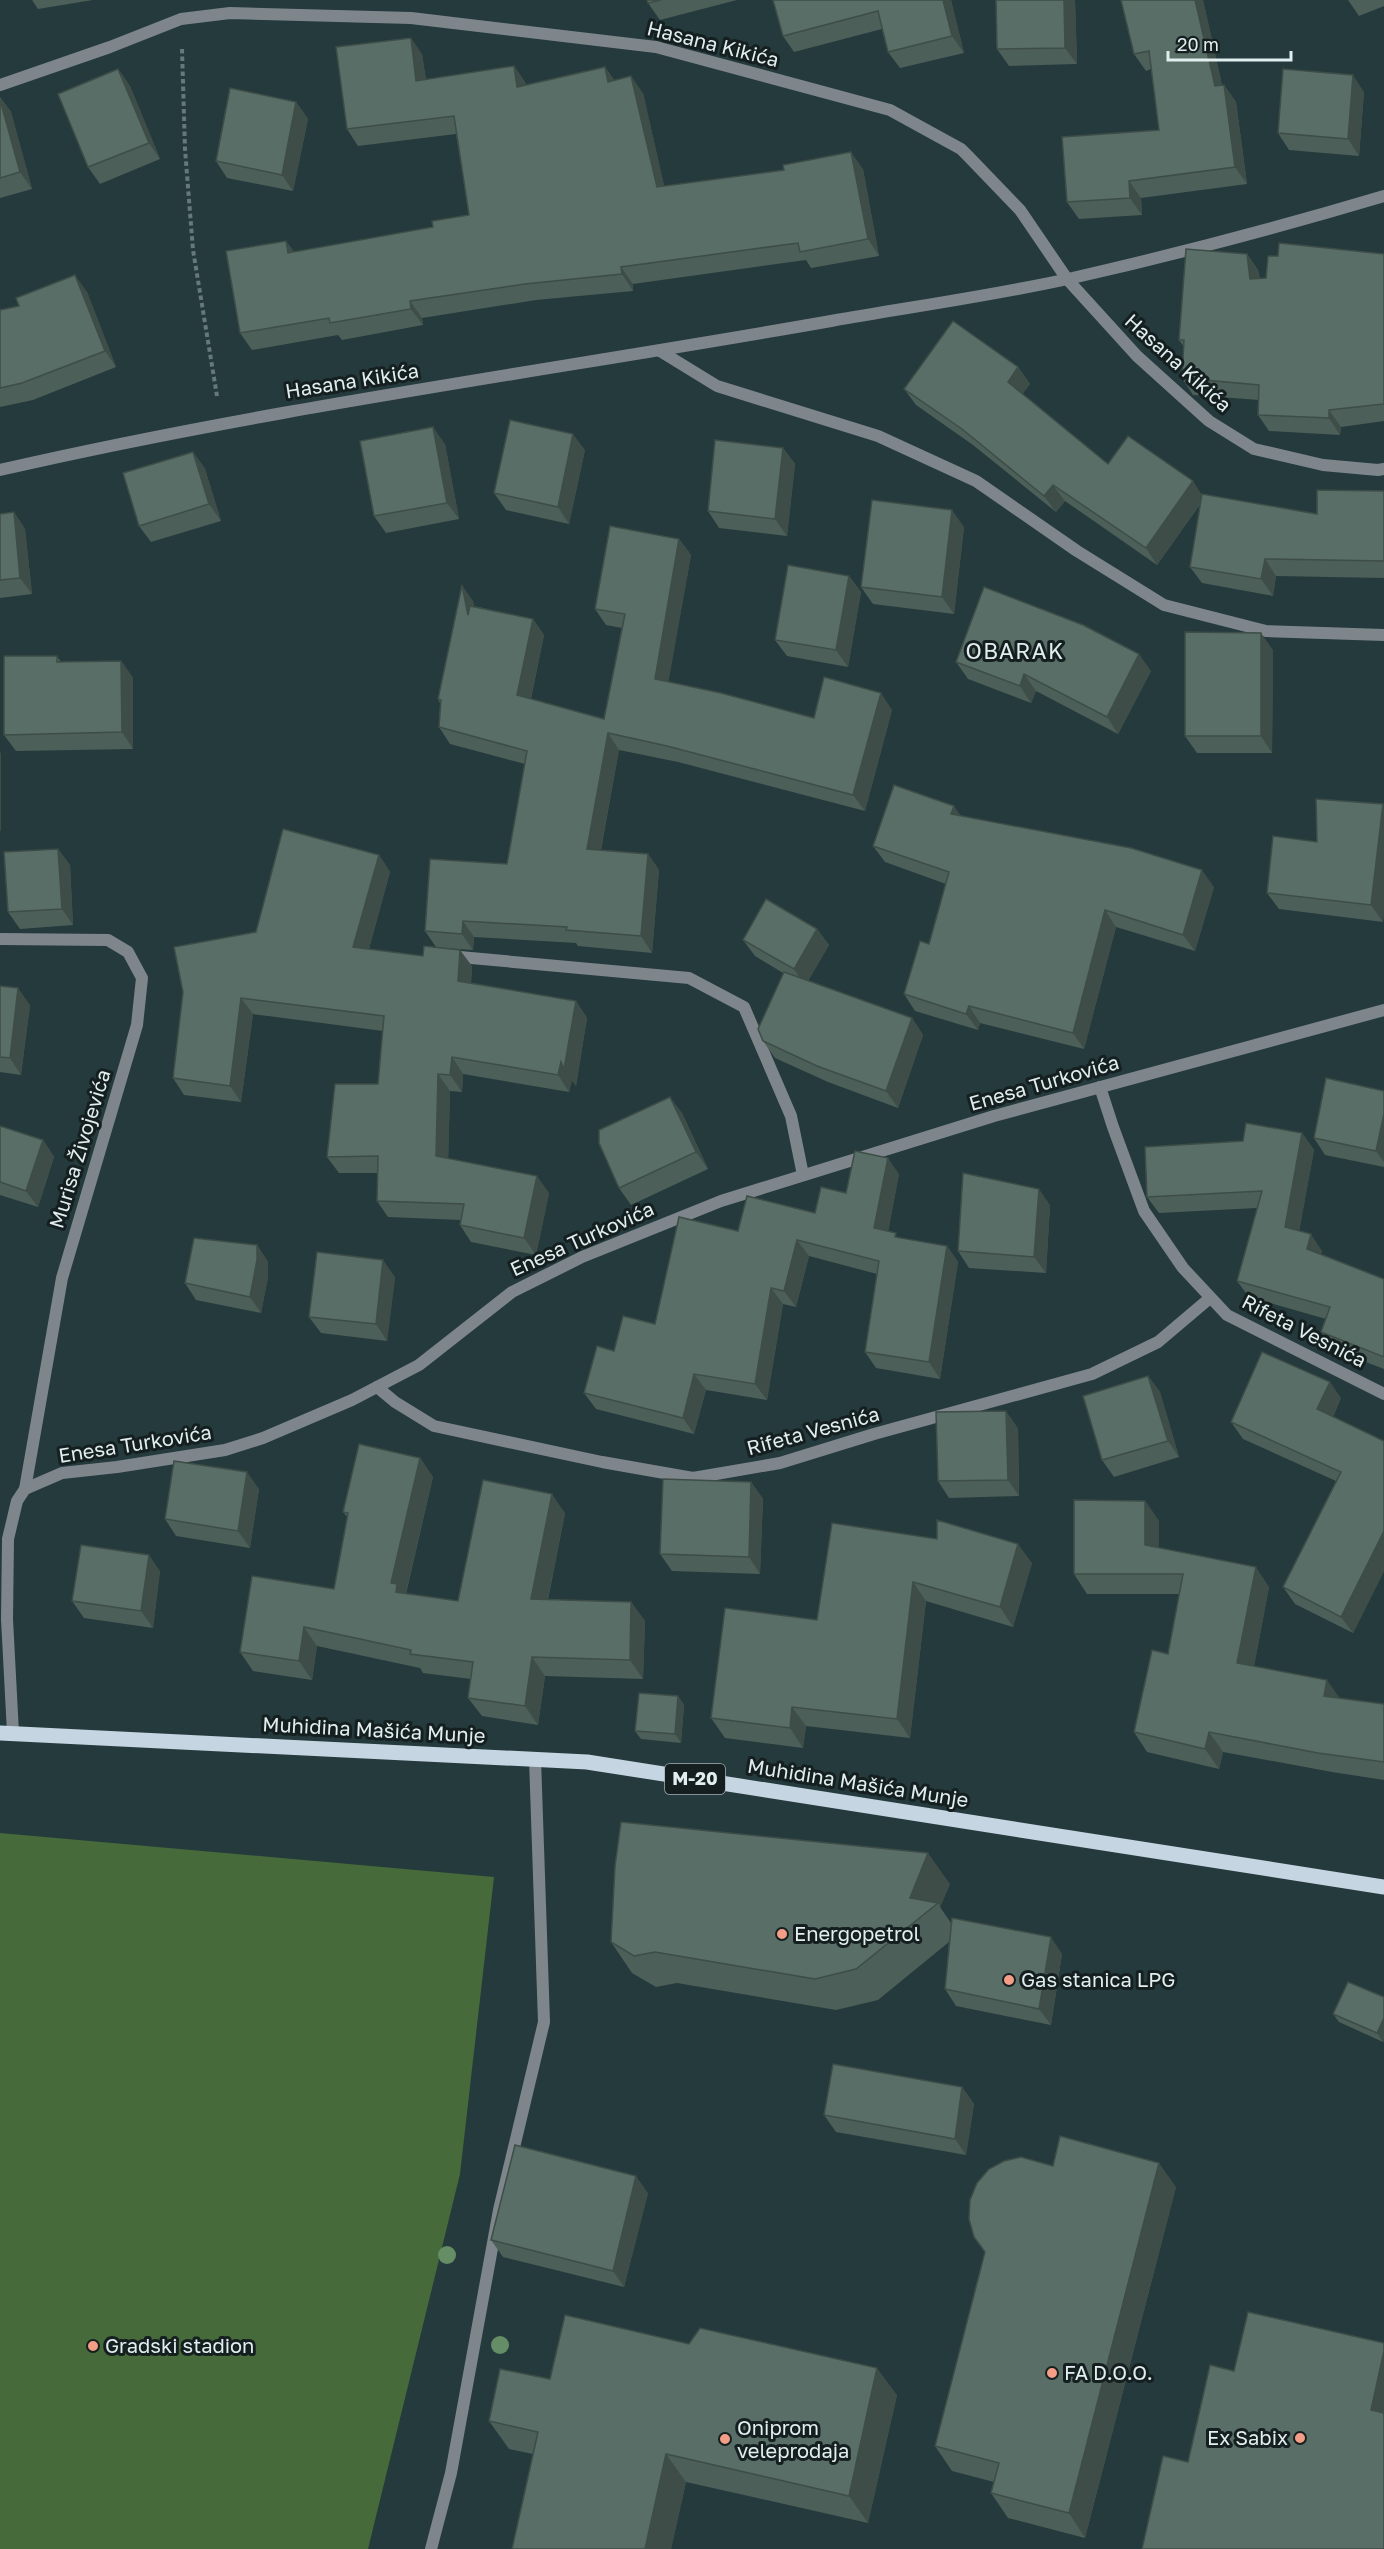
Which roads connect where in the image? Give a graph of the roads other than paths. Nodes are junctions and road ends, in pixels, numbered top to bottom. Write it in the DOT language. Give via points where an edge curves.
graph roads {
  1 [pos="0,85"];
  2 [pos="1384,196"];
  3 [pos="1067,279"];
  4 [pos="660,351"];
  5 [pos="1384,469"];
  6 [pos="0,470"];
  7 [pos="1384,635"];
  8 [pos="0,939"];
  9 [pos="439,955"];
  10 [pos="1384,1010"];
  11 [pos="1100,1087"];
  12 [pos="803,1175"];
  13 [pos="1210,1298"];
  14 [pos="377,1387"];
  15 [pos="1384,1394"];
  16 [pos="25,1489"];
  17 [pos="6,1733"];
  18 [pos="535,1759"];
  19 [pos="1384,1887"];
  20 [pos="431,2549"];
  1 -- 3 [label="street, Hasana Kikića" via="181,19 230,13 411,18 645,45 890,110 961,149 1020,210"];
  2 -- 3 [label="street, Hasana Kikića"];
  3 -- 4 [label="street, Hasana Kikića"];
  3 -- 5 [label="street, Hasana Kikića" via="1137,356 1209,421 1254,449 1323,465"];
  4 -- 6 [label="street, Hasana Kikića" via="125,441"];
  4 -- 7 [label="street" via="717,386 878,436 976,481 1164,605 1266,631"];
  8 -- 16 [label="street, Murisa Živojevića" via="108,940 128,952 142,978 137,1025 62,1278"];
  9 -- 12 [label="street" via="689,978 744,1007 791,1116"];
  10 -- 11 [label="street, Enesa Turkovića"];
  11 -- 12 [label="street, Enesa Turkovića"];
  11 -- 13 [label="street, Rifeta Vesnića" via="1144,1211 1183,1268"];
  12 -- 14 [label="street, Enesa Turkovića" via="721,1201 582,1257 512,1292 419,1365"];
  13 -- 14 [label="street, Rifeta Vesnića" via="1158,1342 1092,1374 780,1463 693,1478 434,1426"];
  13 -- 15 [label="street, Rifeta Vesnića" via="1227,1315"];
  14 -- 16 [label="street, Enesa Turkovića" via="262,1438 225,1450 62,1473"];
  16 -- 17 [label="street" via="17,1501 8,1539"];
  17 -- 18 [label="main road, Muhidina Mašića Munje / M-20"];
  18 -- 19 [label="main road, Muhidina Mašića Munje / M-20" via="587,1762"];
  18 -- 20 [label="street" via="544,2022 499,2210 451,2473"];
}
